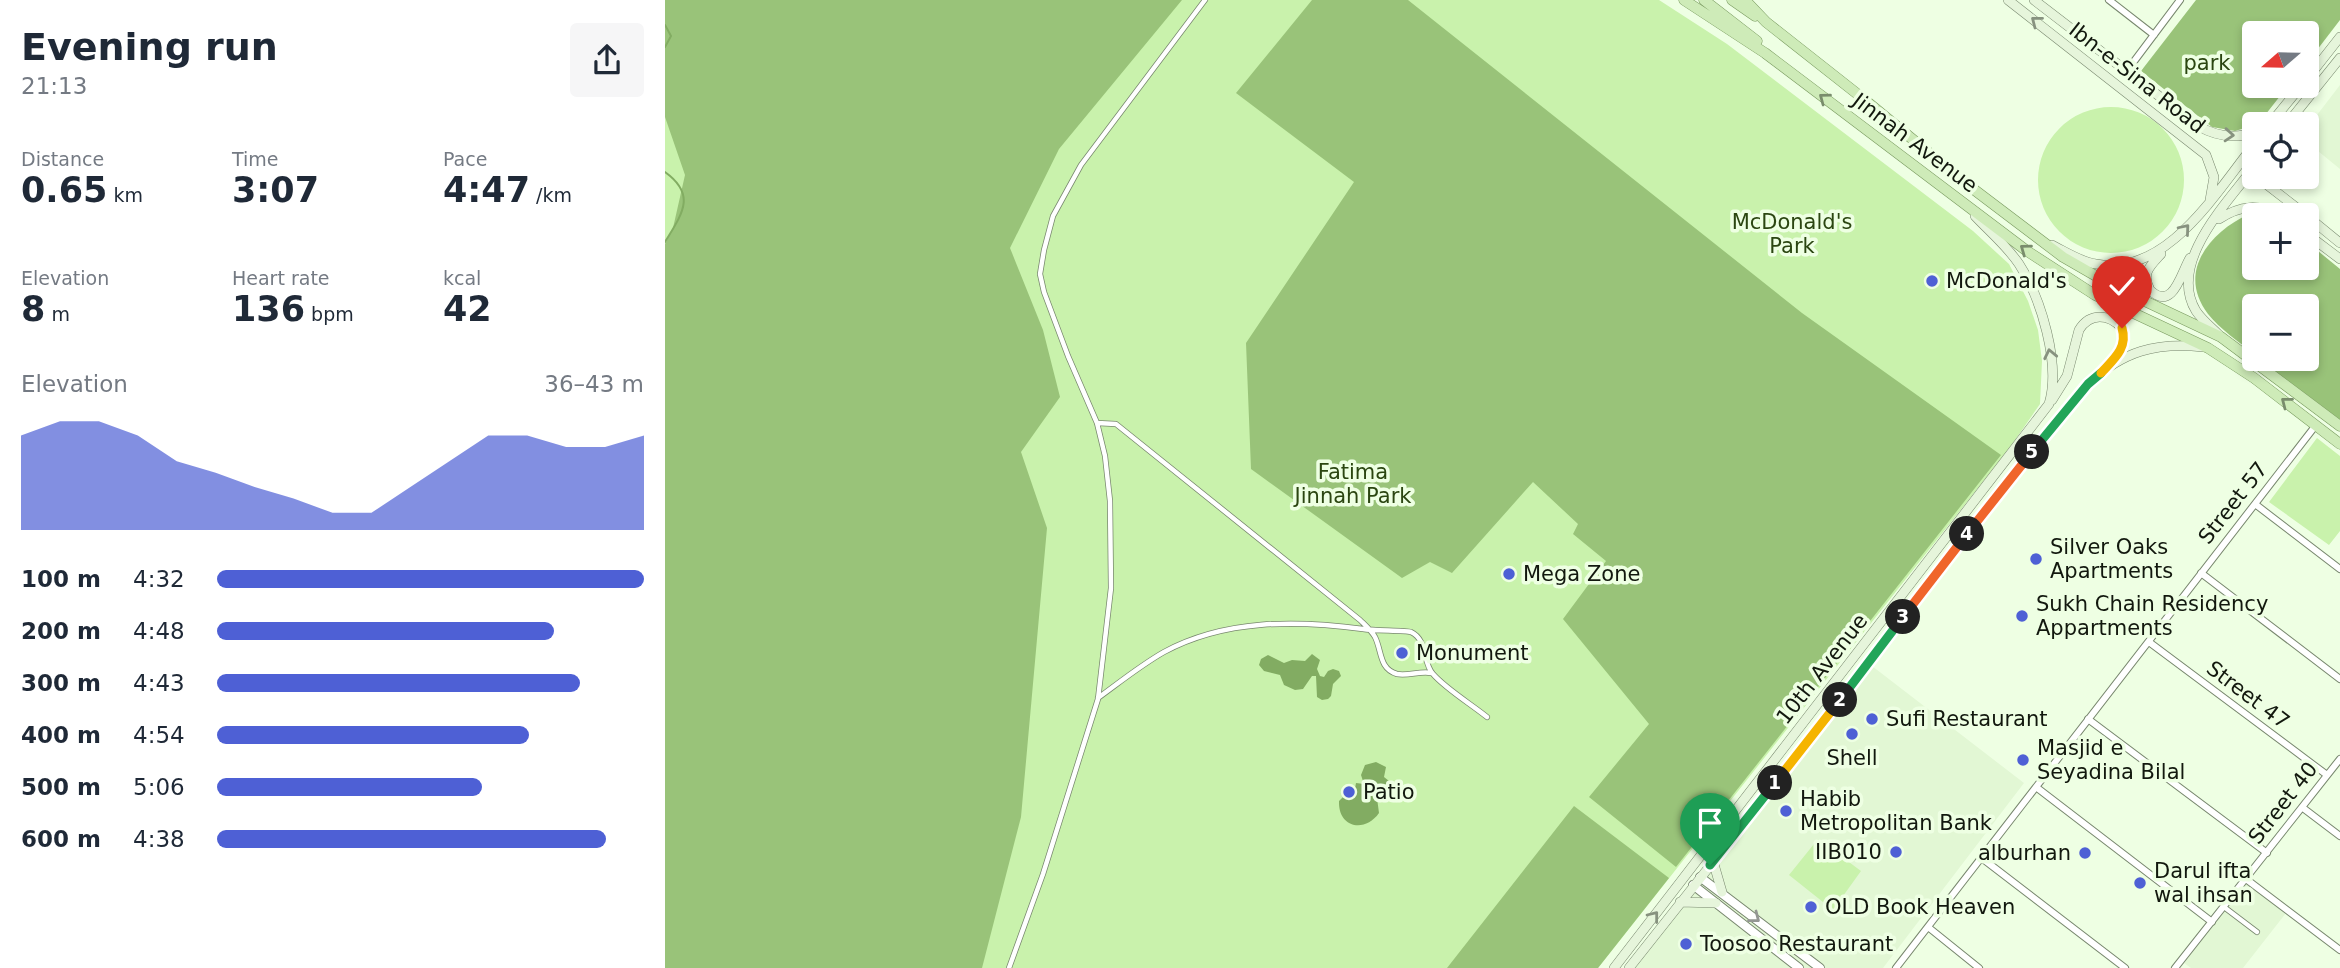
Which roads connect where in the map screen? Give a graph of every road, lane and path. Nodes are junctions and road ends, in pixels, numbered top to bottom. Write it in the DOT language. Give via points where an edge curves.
graph roads {
  1 [pos="1205,0"];
  2 [pos="1684,0"];
  3 [pos="1704,0"];
  4 [pos="1732,0"];
  5 [pos="1745,0"];
  6 [pos="2008,0"];
  7 [pos="2034,0"];
  8 [pos="2109,0"];
  9 [pos="2180,0"];
  10 [pos="1766,22"];
  11 [pos="2154,35"];
  12 [pos="2340,37"];
  13 [pos="1765,53"];
  14 [pos="2340,58"];
  15 [pos="2319,64"];
  16 [pos="2126,72"];
  17 [pos="2291,98"];
  18 [pos="2280,112"];
  19 [pos="2297,112"];
  20 [pos="2242,135"];
  21 [pos="2242,160"];
  22 [pos="2242,187"];
  23 [pos="2274,189"];
  24 [pos="2210,200"];
  25 [pos="2291,203"];
  26 [pos="1966,207"];
  27 [pos="2242,208"];
  28 [pos="2212,224"];
  29 [pos="2319,226"];
  30 [pos="2037,237"];
  31 [pos="2319,243"];
  32 [pos="2340,243"];
  33 [pos="2168,246"];
  34 [pos="2193,254"];
  35 [pos="2340,259"];
  36 [pos="2221,337"];
  37 [pos="2208,348"];
  38 [pos="2102,372"];
  39 [pos="2049,404"];
  40 [pos="1097,423"];
  41 [pos="2316,425"];
  42 [pos="2340,426"];
  43 [pos="2340,444"];
  44 [pos="2255,504"];
  45 [pos="2340,569"];
  46 [pos="2201,573"];
  47 [pos="1901,596"];
  48 [pos="1912,605"];
  49 [pos="1370,630"];
  50 [pos="2149,642"];
  51 [pos="1432,673"];
  52 [pos="2340,679"];
  53 [pos="1098,699"];
  54 [pos="1487,717"];
  55 [pos="2088,719"];
  56 [pos="2340,759"];
  57 [pos="2327,775"];
  58 [pos="2036,787"];
  59 [pos="2303,808"];
  60 [pos="2340,836"];
  61 [pos="2267,853"];
  62 [pos="1983,859"];
  63 [pos="1713,861"];
  64 [pos="1700,877"];
  65 [pos="2246,879"];
  66 [pos="1693,885"];
  67 [pos="1722,892"];
  68 [pos="1680,902"];
  69 [pos="1716,903"];
  70 [pos="2224,907"];
  71 [pos="2212,922"];
  72 [pos="1928,927"];
  73 [pos="2257,932"];
  74 [pos="2340,950"];
  75 [pos="1009,968"];
  76 [pos="1614,968"];
  77 [pos="1629,968"];
  78 [pos="1799,968"];
  79 [pos="1820,968"];
  80 [pos="1896,968"];
  81 [pos="1979,968"];
  82 [pos="2125,968"];
  83 [pos="2175,968"];
  1 -- 40 [label="street" via="1080,165 1053,216 1044,250 1040,274 1044,292"];
  2 -- 13 [label="main road, Jinnah Avenue"];
  3 -- 13 [label="main road"];
  4 -- 10 [label="main road"];
  5 -- 10 [label="main road, Jinnah Avenue"];
  24 -- 6 [label="main road, Ibn-e-Sina Road, one-way" via="2214,177 2206,155"];
  7 -- 16 [label="main road, Ibn-e-Sina Road"];
  8 -- 11 [label="street"];
  9 -- 11 [label="street"];
  10 -- 30 [label="main road, Jinnah Avenue"];
  11 -- 16 [label="street"];
  12 -- 15 [label="main road"];
  26 -- 13 [label="main road, Jinnah Avenue, one-way"];
  14 -- 19 [label="main road"];
  16 -- 20 [label="main road, Ibn-e-Sina Road, one-way" via="2210,133"];
  17 -- 18 [label="main road"];
  21 -- 24 [label="main road"];
  22 -- 28 [label="main road"];
  23 -- 25 [label="main road"];
  33 -- 24 [label="main road, one-way"];
  37 -- 26 [label="main road, Jinnah Avenue, one-way" via="2071,280"];
  39 -- 26 [label="main road, one-way" via="2053,365 2037,301 2017,262"];
  27 -- 28 [label="main road"];
  28 -- 34 [label="main road"];
  29 -- 32 [label="main road"];
  30 -- 33 [label="main road" via="2097,265 2139,261"];
  30 -- 36 [label="main road, Jinnah Avenue" via="2080,268"];
  31 -- 35 [label="main road"];
  33 -- 34 [label="main road" via="2145,274 2150,290 2159,296 2176,289"];
  34 -- 36 [label="main road" via="2191,299"];
  36 -- 42 [label="main road, Jinnah Avenue"];
  37 -- 38 [label="main road, 10th Avenue" via="2151,347"];
  41 -- 37 [label="main road, Jinnah Avenue, one-way"];
  38 -- 39 [label="main road, 10th Avenue" via="2120,352 2124,336 2116,322 2102,317 2083,324 2067,376"];
  38 -- 48 [label="main road, 10th Avenue" via="2016,471"];
  39 -- 47 [label="main road, 10th Avenue"];
  40 -- 49 [label="street" via="1116,425"];
  40 -- 53 [label="street" via="1110,501 1111,576"];
  41 -- 43 [label="main road, Jinnah Avenue"];
  41 -- 44 [label="street, Street 57"];
  44 -- 45 [label="street"];
  44 -- 46 [label="street, Street 57"];
  46 -- 50 [label="street, Street 57"];
  46 -- 52 [label="street"];
  47 -- 48 [label="main road"];
  76 -- 47 [label="main road, 10th Avenue, one-way"];
  48 -- 63 [label="main road, 10th Avenue"];
  49 -- 51 [label="street" via="1403,631 1417,637"];
  49 -- 51 [label="street" via="1381,660 1390,670"];
  49 -- 53 [label="street" via="1297,623 1233,628 1164,652"];
  50 -- 55 [label="street, Street 57"];
  50 -- 57 [label="street, Street 47"];
  51 -- 54 [label="street"];
  53 -- 75 [label="street"];
  55 -- 58 [label="street, Street 57"];
  55 -- 61 [label="street"];
  56 -- 57 [label="street, Street 40"];
  57 -- 59 [label="street, Street 40"];
  58 -- 62 [label="street, Street 57"];
  58 -- 71 [label="street"];
  59 -- 60 [label="street"];
  59 -- 61 [label="street, Street 40"];
  61 -- 65 [label="street, Street 40"];
  62 -- 72 [label="street, Street 57"];
  62 -- 82 [label="street"];
  63 -- 64 [label="main road, 10th Avenue"];
  63 -- 67 [label="main road"];
  64 -- 66 [label="main road, 10th Avenue"];
  64 -- 67 [label="street"];
  65 -- 70 [label="street, Street 40"];
  65 -- 74 [label="street"];
  66 -- 68 [label="main road, 10th Avenue"];
  66 -- 69 [label="street"];
  67 -- 79 [label="street, one-way"];
  68 -- 69 [label="main road"];
  68 -- 77 [label="main road, 10th Avenue"];
  69 -- 78 [label="street"];
  70 -- 71 [label="street, Street 40"];
  70 -- 73 [label="street"];
  71 -- 83 [label="street, Street 40"];
  72 -- 80 [label="street, Street 57"];
  72 -- 81 [label="street"];
}
